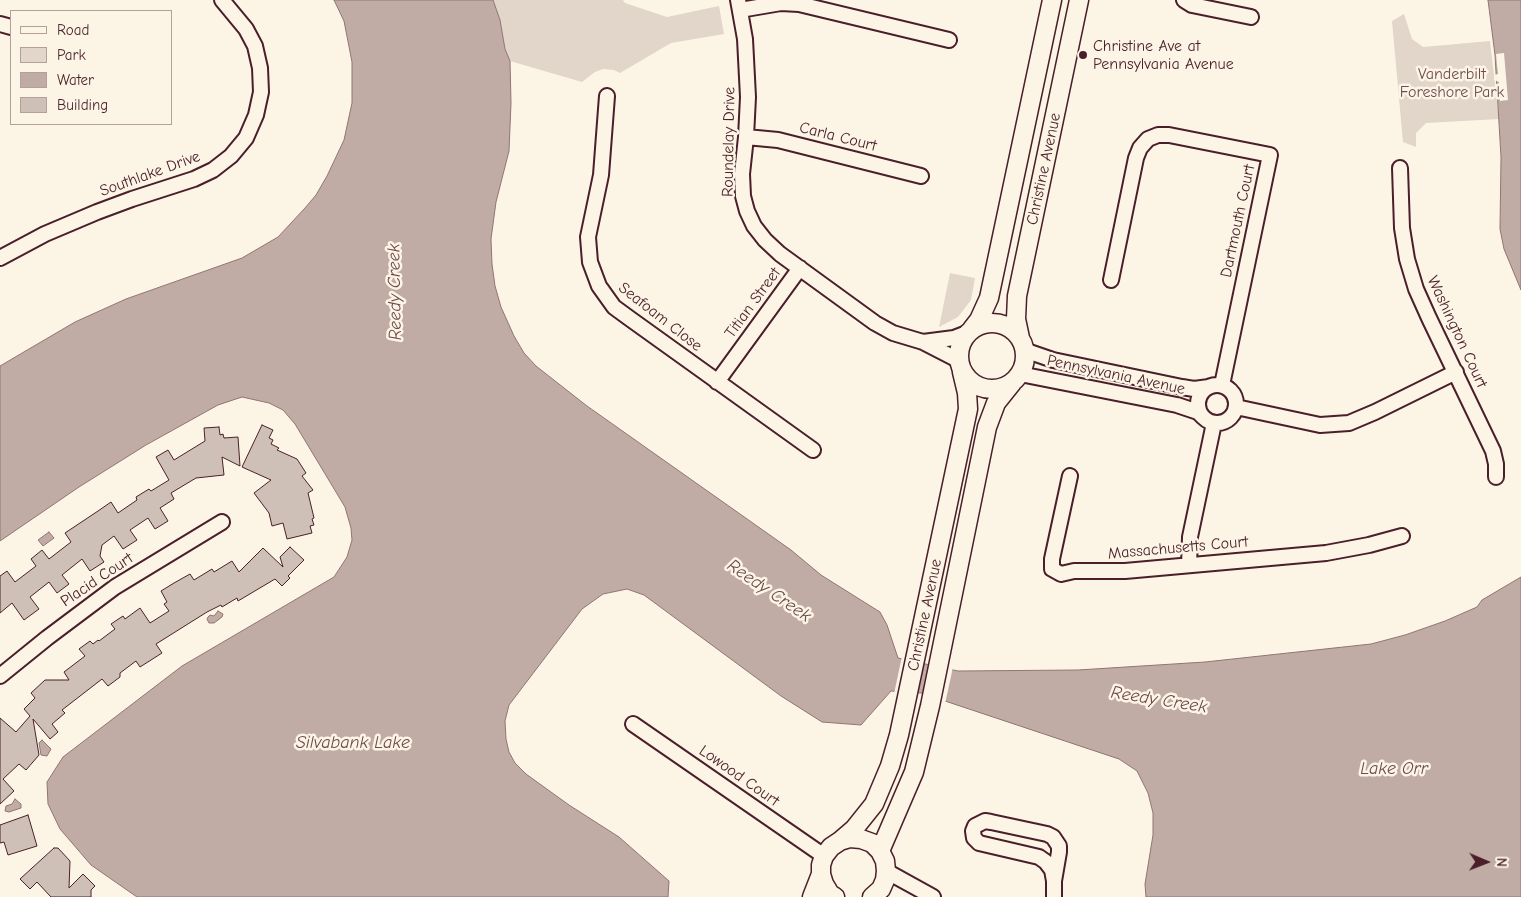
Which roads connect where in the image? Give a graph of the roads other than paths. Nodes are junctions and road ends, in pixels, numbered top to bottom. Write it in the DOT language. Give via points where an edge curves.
graph roads {
  1 [pos="222,0"];
  2 [pos="1052,0"];
  3 [pos="1079,0"];
  4 [pos="1184,0"];
  5 [pos="739,5"];
  6 [pos="1251,18"];
  7 [pos="949,40"];
  8 [pos="607,96"];
  9 [pos="746,137"];
  10 [pos="1400,168"];
  11 [pos="921,176"];
  12 [pos="0,258"];
  13 [pos="800,268"];
  14 [pos="1111,280"];
  15 [pos="969,331"];
  16 [pos="923,342"];
  17 [pos="1022,344"];
  18 [pos="960,366"];
  19 [pos="1456,372"];
  20 [pos="1016,378"];
  21 [pos="717,382"];
  22 [pos="1215,386"];
  23 [pos="1236,407"];
  24 [pos="1208,420"];
  25 [pos="812,450"];
  26 [pos="1070,476"];
  27 [pos="1496,477"];
  28 [pos="222,522"];
  29 [pos="1402,536"];
  30 [pos="1189,565"];
  31 [pos="0,676"];
  32 [pos="633,724"];
  33 [pos="840,841"];
  34 [pos="880,851"];
  35 [pos="824,856"];
  36 [pos="886,871"];
  37 [pos="821,874"];
  38 [pos="1054,878"];
  39 [pos="875,896"];
  40 [pos="812,897"];
  41 [pos="835,897"];
  42 [pos="933,897"];
  43 [pos="1054,897"];
  1 -- 12 [label="street, Southlake Drive" via="246,29 255,46 260,68 261,92 246,138 213,170 97,212"];
  2 -- 15 [label="main road, Christine Avenue" via="993,282 979,320"];
  3 -- 17 [label="main road, Christine Avenue" via="1017,296 1016,319"];
  4 -- 6 [label="street" via="1192,5"];
  5 -- 7 [label="street" via="798,4"];
  5 -- 9 [label="street, Roundelay Drive" via="747,88"];
  8 -- 21 [label="street, Seafoam Close" via="601,175 588,238 593,272 614,306"];
  9 -- 11 [label="street, Carla Court" via="778,140"];
  9 -- 13 [label="street, Roundelay Drive" via="742,174 747,211 765,240"];
  10 -- 19 [label="street, Washington Court" via="1402,228 1407,259 1416,289"];
  13 -- 16 [label="street, Roundelay Drive" via="875,323 893,333"];
  13 -- 21 [label="street, Titian Street"];
  14 -- 22 [label="street, Dartmouth Court" via="1136,158 1148,139 1158,135 1169,136 1270,155"];
  15 -- 16 [label="street, Roundelay Drive" via="954,338"];
  15 -- 17 [label="main road" via="982,324 1003,324 1013,330"];
  15 -- 18 [label="main road" via="958,351"];
  16 -- 18 [label="street, Roundelay Drive"];
  17 -- 20 [label="main road" via="1024,366"];
  17 -- 22 [label="street, Pennsylvania Avenue" via="1053,360 1194,389"];
  18 -- 20 [label="main road" via="969,381 990,390 1001,388"];
  18 -- 33 [label="main road, Christine Avenue" via="968,408 907,702 890,766 874,804 854,830"];
  19 -- 23 [label="street" via="1349,423 1320,425"];
  19 -- 27 [label="street, Washington Court" via="1493,451"];
  20 -- 24 [label="street, Pennsylvania Avenue" via="1178,405 1198,412"];
  20 -- 34 [label="main road, Christine Avenue" via="996,403 987,427 914,772"];
  21 -- 25 [label="street, Seafoam Close"];
  22 -- 23 [label="street" via="1232,391"];
  22 -- 24 [label="street" via="1200,395 1200,412"];
  23 -- 24 [label="street" via="1226,421"];
  24 -- 30 [label="street" via="1190,537"];
  26 -- 30 [label="street, Massachusetts Court" via="1052,569 1061,574"];
  28 -- 31 [label="street, Placid Court" via="114,587"];
  29 -- 30 [label="street, Massachusetts Court" via="1326,552"];
  32 -- 35 [label="street, Lowood Court"];
  33 -- 34 [label="main road" via="861,839"];
  33 -- 35 [label="main road, Christine Avenue"];
  34 -- 36 [label="main road"];
  35 -- 37 [label="main road"];
  36 -- 39 [label="main road"];
  36 -- 42 [label="street"];
  37 -- 40 [label="main road"];
  37 -- 41 [label="main road" via="830,894"];
  38 -- 38 [label="street" via="1052,870 1039,857 979,843 974,838 975,826 991,822 1053,837 1059,846"];
  38 -- 43 [label="street"];
}
